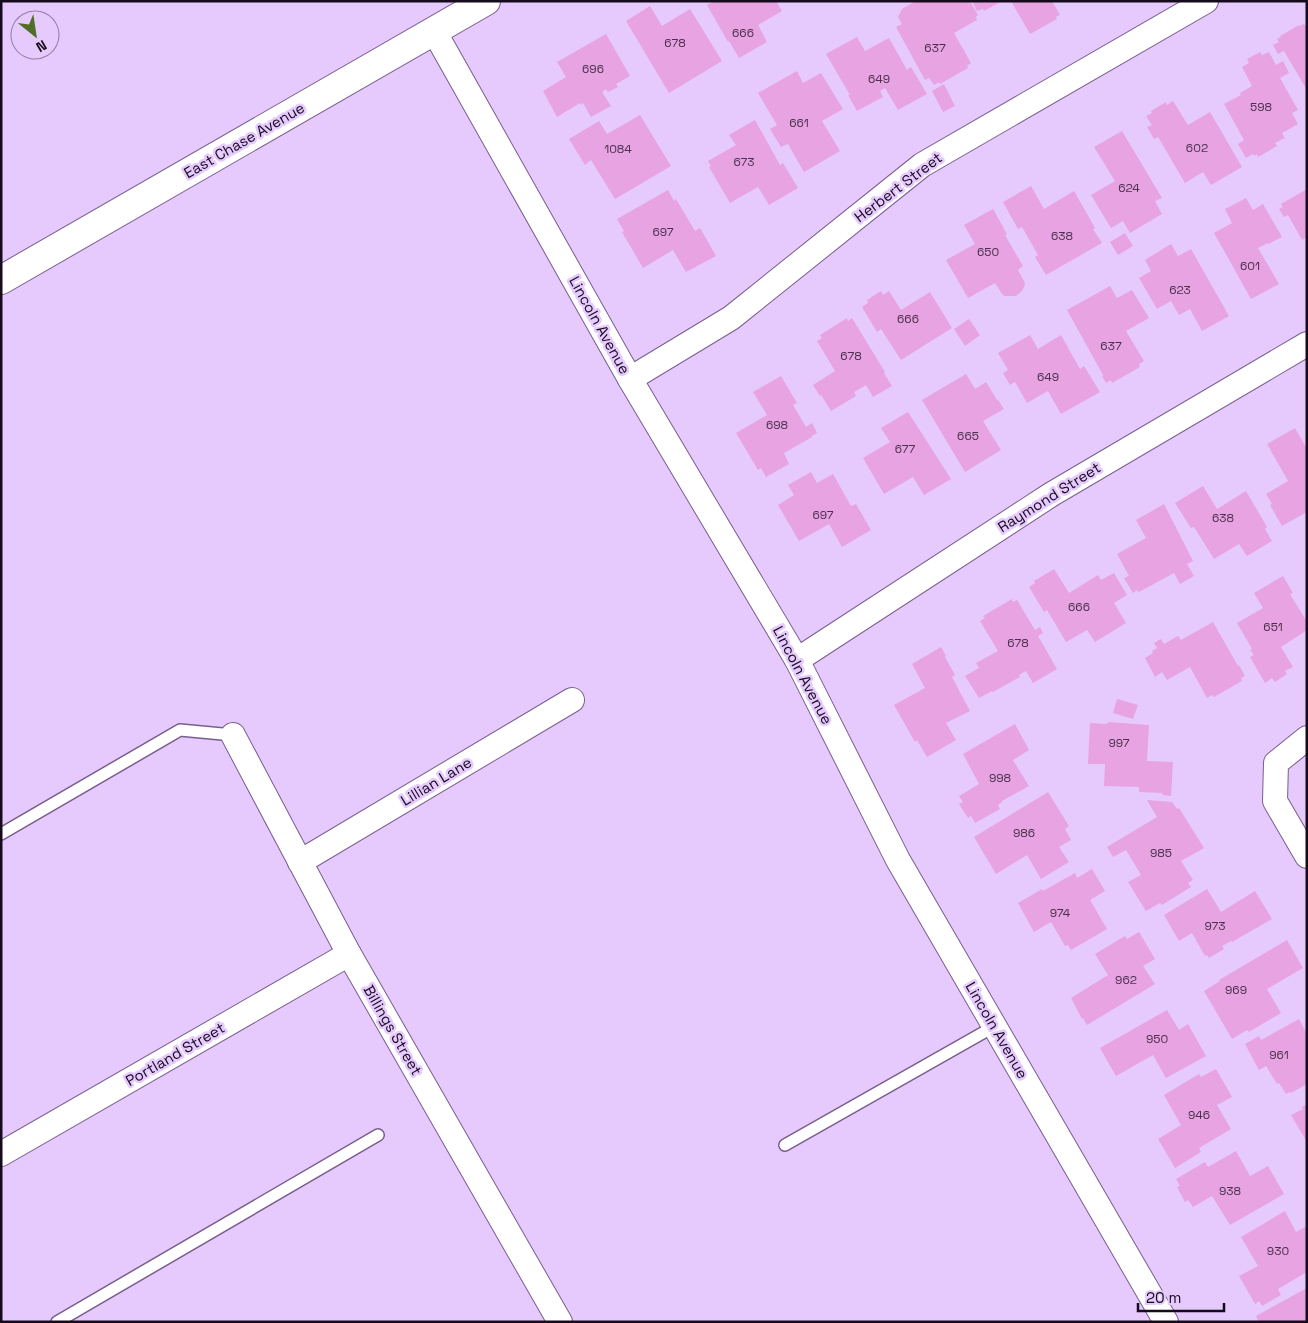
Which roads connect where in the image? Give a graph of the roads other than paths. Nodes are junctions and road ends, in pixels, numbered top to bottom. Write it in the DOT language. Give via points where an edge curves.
graph roads {
  1 [pos="486,1"];
  2 [pos="1206,1"];
  3 [pos="434,31"];
  4 [pos="1,280"];
  5 [pos="1307,344"];
  6 [pos="630,379"];
  7 [pos="797,660"];
  8 [pos="572,700"];
  9 [pos="233,735"];
  10 [pos="1307,738"];
  11 [pos="1,834"];
  12 [pos="1307,856"];
  13 [pos="300,862"];
  14 [pos="349,954"];
  15 [pos="995,1026"];
  16 [pos="378,1135"];
  17 [pos="785,1145"];
  18 [pos="1,1154"];
  19 [pos="57,1322"];
  20 [pos="560,1322"];
  21 [pos="1166,1322"];
  1 -- 3 [label="main road, East Chase Avenue"];
  2 -- 6 [label="street, Herbert Street" via="922,165 731,318"];
  3 -- 4 [label="main road, East Chase Avenue"];
  3 -- 6 [label="street, Lincoln Avenue"];
  5 -- 7 [label="street, Raymond Street" via="1052,494"];
  6 -- 7 [label="street, Lincoln Avenue"];
  7 -- 15 [label="street, Lincoln Avenue" via="898,860"];
  8 -- 13 [label="street, Lillian Lane"];
  9 -- 11 [label="lane" via="180,730"];
  9 -- 13 [label="street, Billings Street"];
  10 -- 12 [label="street" via="1276,763 1275,801"];
  13 -- 14 [label="street, Billings Street"];
  14 -- 18 [label="street, Portland Street"];
  14 -- 20 [label="street, Billings Street"];
  15 -- 17 [label="lane"];
  15 -- 21 [label="street, Lincoln Avenue"];
  16 -- 19 [label="lane"];
}
